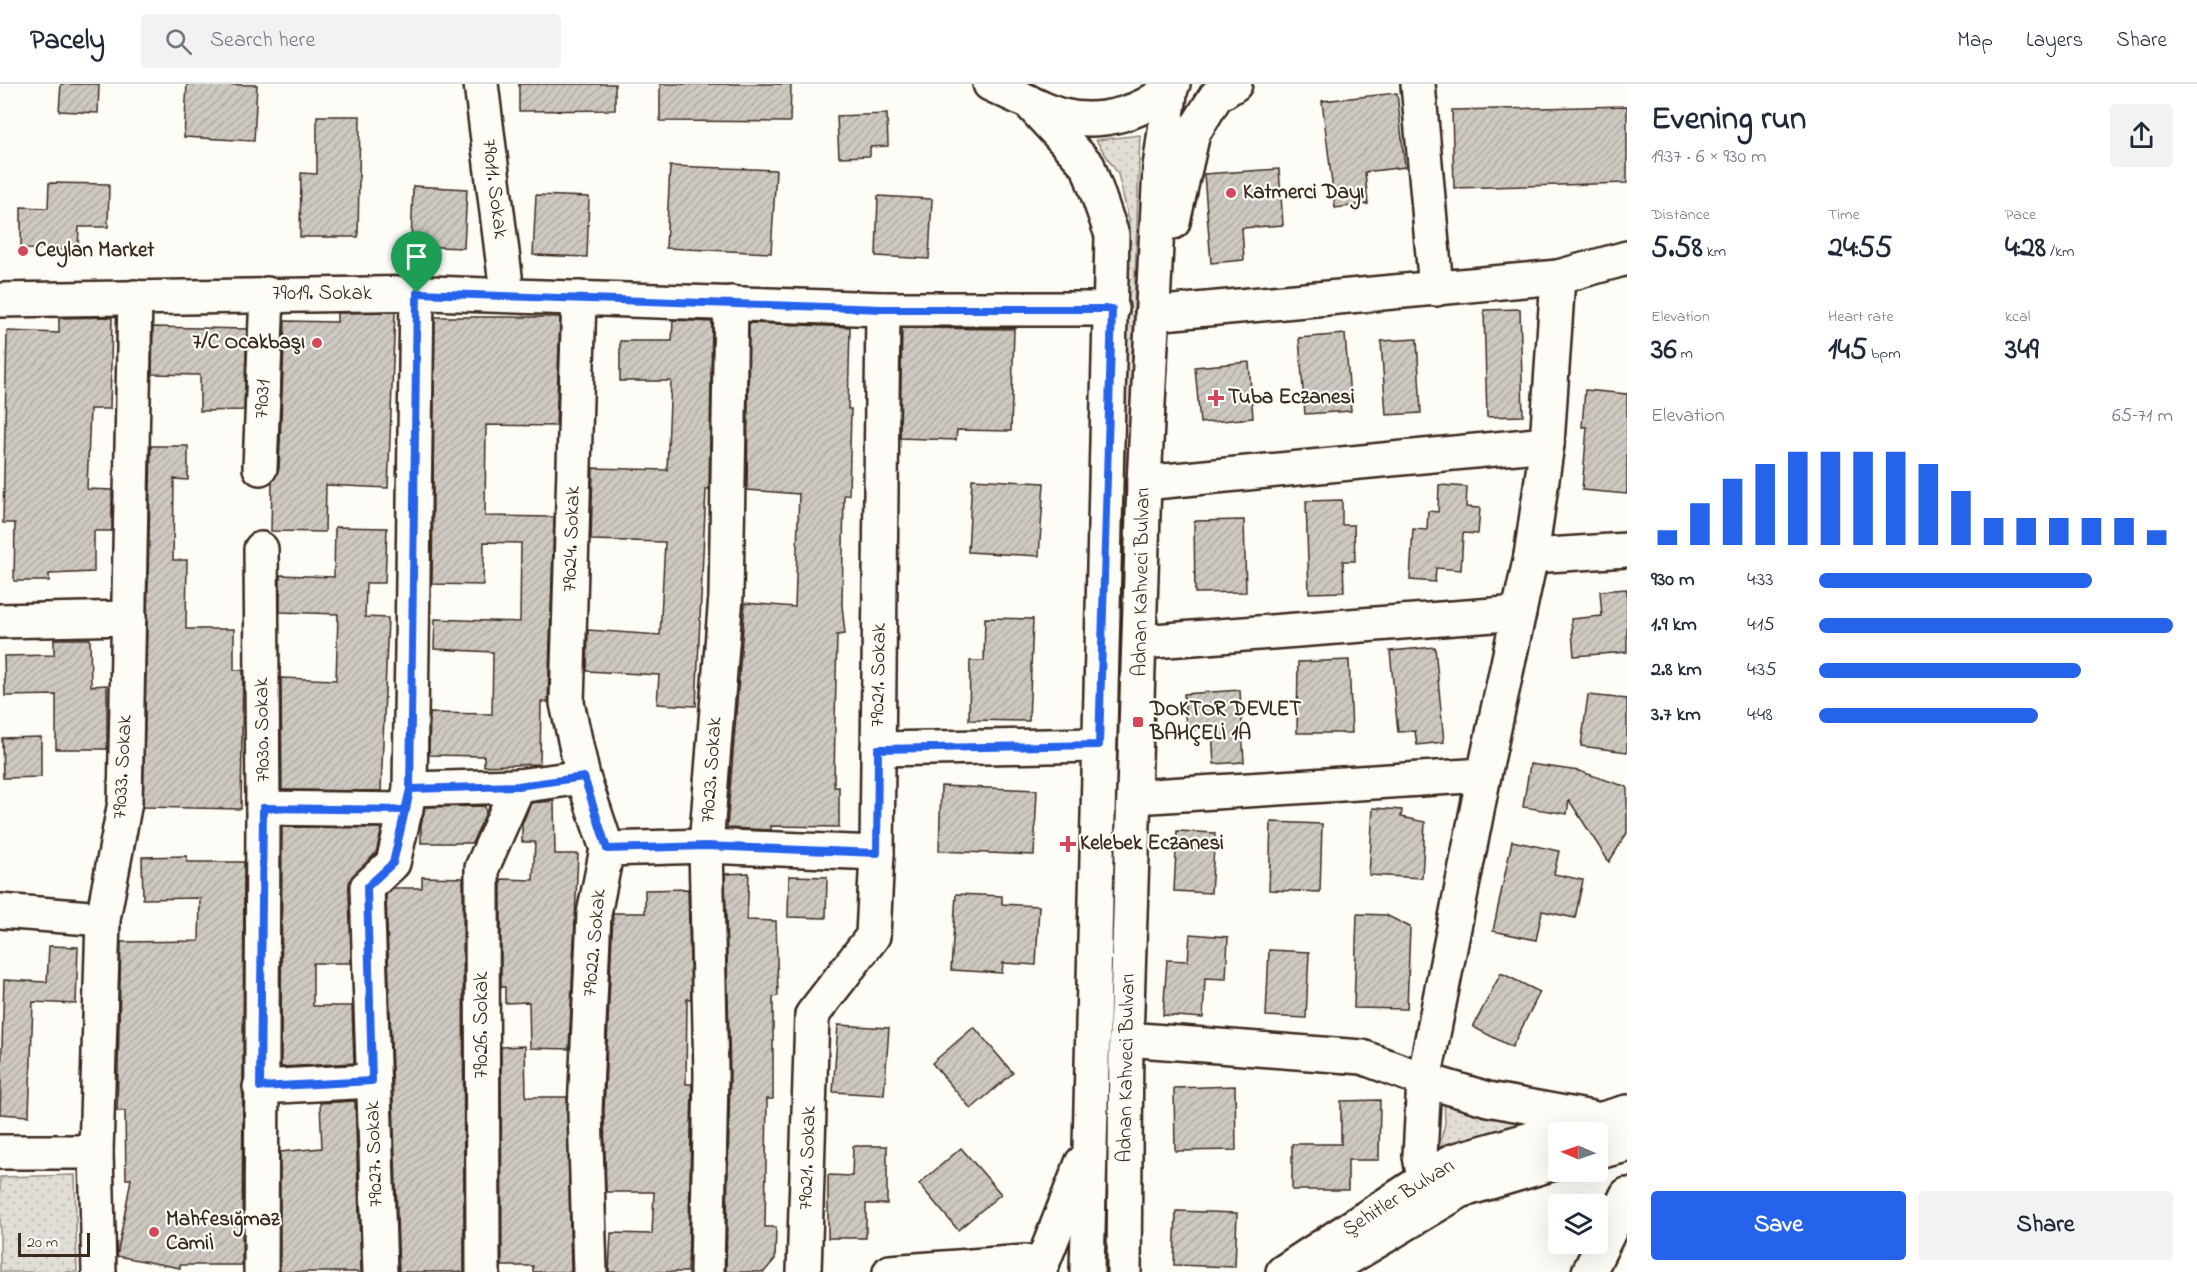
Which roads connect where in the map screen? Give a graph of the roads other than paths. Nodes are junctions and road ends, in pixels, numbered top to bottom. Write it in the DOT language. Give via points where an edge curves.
graph roads {
  1 [pos="481,84"];
  2 [pos="990,84"];
  3 [pos="1235,84"];
  4 [pos="1418,84"];
  5 [pos="1173,85"];
  6 [pos="1018,93"];
  7 [pos="1627,258"];
  8 [pos="1558,277"];
  9 [pos="1436,289"];
  10 [pos="417,293"];
  11 [pos="267,294"];
  12 [pos="505,295"];
  13 [pos="135,297"];
  14 [pos="579,298"];
  15 [pos="0,300"];
  16 [pos="731,303"];
  17 [pos="883,309"];
  18 [pos="1112,309"];
  19 [pos="1152,314"];
  20 [pos="1547,444"];
  21 [pos="260,468"];
  22 [pos="1144,483"];
  23 [pos="261,549"];
  24 [pos="1627,550"];
  25 [pos="1531,556"];
  26 [pos="1519,613"];
  27 [pos="129,618"];
  28 [pos="0,621"];
  29 [pos="1141,642"];
  30 [pos="1099,745"];
  31 [pos="878,749"];
  32 [pos="1484,775"];
  33 [pos="584,777"];
  34 [pos="518,786"];
  35 [pos="1135,797"];
  36 [pos="408,800"];
  37 [pos="263,808"];
  38 [pos="706,846"];
  39 [pos="607,849"];
  40 [pos="877,853"];
  41 [pos="0,911"];
  42 [pos="103,919"];
  43 [pos="1126,1039"];
  44 [pos="1424,1080"];
  45 [pos="372,1081"];
  46 [pos="260,1087"];
  47 [pos="1612,1116"];
  48 [pos="1089,1144"];
  49 [pos="1627,1145"];
  50 [pos="1608,1150"];
  51 [pos="0,1152"];
  52 [pos="96,1152"];
  53 [pos="1548,1165"];
  54 [pos="1424,1179"];
  55 [pos="1627,1195"];
  56 [pos="1129,1267"];
  57 [pos="1040,1269"];
  58 [pos="99,1272"];
  59 [pos="261,1272"];
  60 [pos="380,1272"];
  61 [pos="483,1272"];
  62 [pos="590,1272"];
  63 [pos="707,1272"];
  64 [pos="804,1272"];
  65 [pos="890,1272"];
  66 [pos="1087,1272"];
  67 [pos="1283,1272"];
  68 [pos="1325,1272"];
  69 [pos="1588,1272"];
  1 -- 12 [label="main road, 79011. Sokak"];
  2 -- 6 [label="main road"];
  3 -- 19 [label="main road" via="1216,96 1193,133"];
  4 -- 9 [label="main road"];
  5 -- 6 [label="main road" via="1138,109 1100,119 1063,116"];
  5 -- 19 [label="main road, Adnan Kahveci Bulvarı" via="1161,157"];
  6 -- 18 [label="main road, Adnan Kahveci Bulvarı" via="1088,166 1112,235"];
  7 -- 8 [label="main road"];
  8 -- 9 [label="main road"];
  8 -- 20 [label="main road"];
  9 -- 19 [label="main road"];
  10 -- 11 [label="main road, 79019. Sokak"];
  10 -- 12 [label="main road, 79019. Sokak"];
  10 -- 36 [label="main road, 79027. Sokak"];
  11 -- 13 [label="main road, 79019. Sokak"];
  11 -- 21 [label="main road, 79031"];
  12 -- 14 [label="main road, 79019. Sokak"];
  13 -- 15 [label="main road, 79019. Sokak"];
  13 -- 27 [label="main road, 79033. Sokak"];
  14 -- 16 [label="main road, 79019. Sokak"];
  14 -- 33 [label="main road, 79024. Sokak" via="567,703"];
  16 -- 17 [label="main road, 79019. Sokak"];
  16 -- 38 [label="main road, 79023. Sokak" via="726,596"];
  17 -- 18 [label="main road, 79019. Sokak"];
  17 -- 31 [label="main road, 79021. Sokak"];
  18 -- 30 [label="main road, Adnan Kahveci Bulvarı"];
  19 -- 22 [label="main road, Adnan Kahveci Bulvarı"];
  20 -- 22 [label="main road"];
  20 -- 25 [label="main road"];
  22 -- 29 [label="main road, Adnan Kahveci Bulvarı"];
  23 -- 37 [label="main road, 79030. Sokak"];
  24 -- 25 [label="main road"];
  25 -- 26 [label="main road"];
  26 -- 29 [label="main road"];
  26 -- 32 [label="main road"];
  27 -- 28 [label="main road"];
  27 -- 42 [label="main road, 79033. Sokak" via="125,802"];
  29 -- 35 [label="main road, Adnan Kahveci Bulvarı"];
  30 -- 31 [label="main road"];
  30 -- 48 [label="main road, Adnan Kahveci Bulvarı"];
  31 -- 40 [label="main road, 79021. Sokak"];
  32 -- 35 [label="main road"];
  32 -- 44 [label="main road"];
  33 -- 34 [label="main road"];
  33 -- 39 [label="main road, 79024. Sokak"];
  34 -- 36 [label="main road"];
  34 -- 61 [label="main road, 79026. Sokak" via="482,868"];
  35 -- 43 [label="main road, Adnan Kahveci Bulvarı"];
  36 -- 37 [label="main road"];
  36 -- 45 [label="main road, 79027. Sokak" via="393,863 367,887"];
  37 -- 46 [label="main road, 79030. Sokak"];
  38 -- 39 [label="main road"];
  38 -- 40 [label="main road"];
  38 -- 63 [label="main road, 79023. Sokak" via="711,1075"];
  39 -- 62 [label="main road, 79022. Sokak" via="594,914 585,1111"];
  40 -- 64 [label="main road, 79021. Sokak" via="873,936 812,1015"];
  41 -- 42 [label="main road"];
  42 -- 52 [label="main road, 79033. Sokak"];
  43 -- 44 [label="main road" via="1362,1057"];
  43 -- 56 [label="main road, Adnan Kahveci Bulvarı"];
  44 -- 47 [label="main road" via="1488,1099"];
  44 -- 54 [label="main road" via="1420,1156"];
  45 -- 46 [label="main road"];
  45 -- 60 [label="main road, 79027. Sokak"];
  46 -- 59 [label="main road, 79030. Sokak"];
  47 -- 54 [label="main road, Şehitler Bulvarı" via="1453,1161"];
  48 -- 57 [label="main road"];
  48 -- 66 [label="main road, Adnan Kahveci Bulvarı"];
  49 -- 50 [label="main road"];
  51 -- 52 [label="main road"];
  52 -- 58 [label="main road, 79033. Sokak"];
  53 -- 68 [label="main road, Şehitler Bulvarı" via="1460,1191"];
  54 -- 67 [label="main road, Şehitler Bulvarı"];
  55 -- 69 [label="main road"];
  57 -- 65 [label="main road" via="1025,1262"];
}
